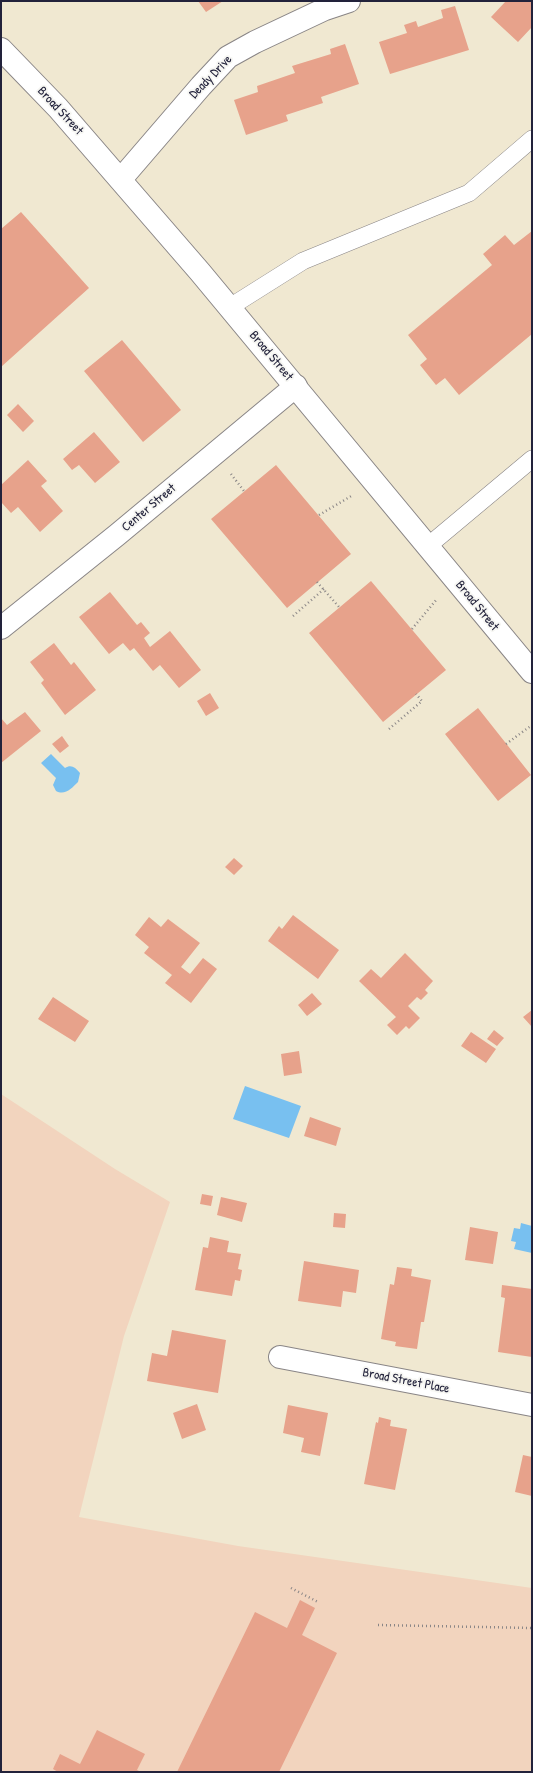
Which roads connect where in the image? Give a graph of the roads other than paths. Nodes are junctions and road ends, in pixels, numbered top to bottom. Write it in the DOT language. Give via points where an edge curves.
graph roads {
  1 [pos="349,1"];
  2 [pos="1,49"];
  3 [pos="532,139"];
  4 [pos="121,179"];
  5 [pos="230,307"];
  6 [pos="296,386"];
  7 [pos="532,459"];
  8 [pos="428,546"];
  9 [pos="1,628"];
  10 [pos="532,672"];
  11 [pos="280,1357"];
  12 [pos="532,1405"];
  1 -- 4 [label="street, Deady Drive" via="325,9 228,57"];
  2 -- 4 [label="street, Broad Street"];
  3 -- 5 [label="lane" via="469,193 303,261"];
  4 -- 5 [label="street, Broad Street"];
  5 -- 6 [label="street, Broad Street"];
  6 -- 8 [label="street, Broad Street"];
  6 -- 9 [label="street, Center Street"];
  7 -- 8 [label="lane"];
  8 -- 10 [label="street, Broad Street"];
  11 -- 12 [label="street, Broad Street Place"];
}
